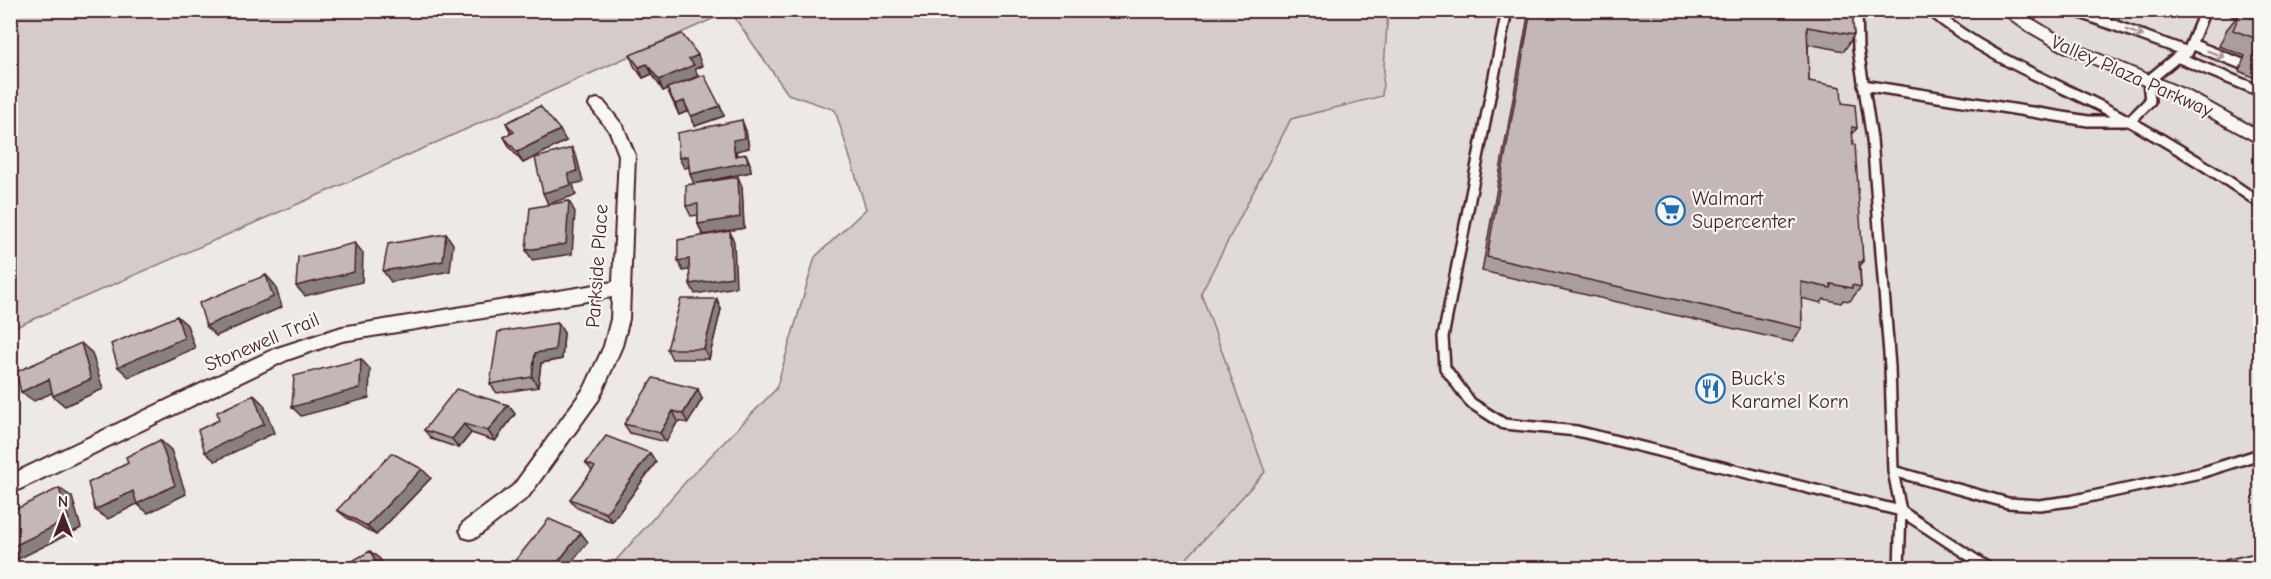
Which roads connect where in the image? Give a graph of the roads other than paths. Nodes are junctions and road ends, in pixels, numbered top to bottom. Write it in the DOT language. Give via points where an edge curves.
graph roads {
  1 [pos="1507,10"];
  2 [pos="1857,10"];
  3 [pos="1930,10"];
  4 [pos="2006,10"];
  5 [pos="2072,10"];
  6 [pos="2205,10"];
  7 [pos="2233,10"];
  8 [pos="2260,21"];
  9 [pos="2190,48"];
  10 [pos="2177,57"];
  11 [pos="2242,64"];
  12 [pos="2148,81"];
  13 [pos="1863,85"];
  14 [pos="2260,91"];
  15 [pos="597,105"];
  16 [pos="2130,121"];
  17 [pos="2260,138"];
  18 [pos="2260,203"];
  19 [pos="621,288"];
  20 [pos="2260,454"];
  21 [pos="1893,471"];
  22 [pos="10,485"];
  23 [pos="1901,511"];
  24 [pos="470,530"];
  25 [pos="2260,562"];
  26 [pos="1899,568"];
  27 [pos="1988,568"];
  28 [pos="2234,568"];
  1 -- 23 [label="lane" via="1443,337 1445,368 1471,403 1504,424 1577,431"];
  2 -- 13 [label="lane"];
  3 -- 16 [label="lane" via="1948,28 2019,70"];
  4 -- 12 [label="street, Valley Plaza Parkway" via="2071,51"];
  5 -- 9 [label="lane, one-way"];
  6 -- 9 [label="lane"];
  7 -- 8 [label="lane"];
  9 -- 10 [label="lane"];
  9 -- 11 [label="lane, one-way"];
  10 -- 12 [label="lane"];
  10 -- 14 [label="lane"];
  12 -- 16 [label="lane" via="2150,101"];
  12 -- 17 [label="street, Valley Plaza Parkway"];
  13 -- 16 [label="lane" via="2088,121"];
  13 -- 21 [label="lane" via="1872,139 1890,367"];
  15 -- 19 [label="street, Parkside Place" via="617,130 627,155"];
  16 -- 18 [label="lane" via="2166,140"];
  19 -- 22 [label="street, Stonewell Trail" via="317,340"];
  19 -- 24 [label="street, Parkside Place" via="620,319 613,346 592,393 521,491"];
  20 -- 21 [label="lane" via="2200,473 2039,505 2008,503"];
  21 -- 23 [label="lane"];
  23 -- 26 [label="lane"];
  23 -- 27 [label="lane"];
  25 -- 28 [label="street"];
}
